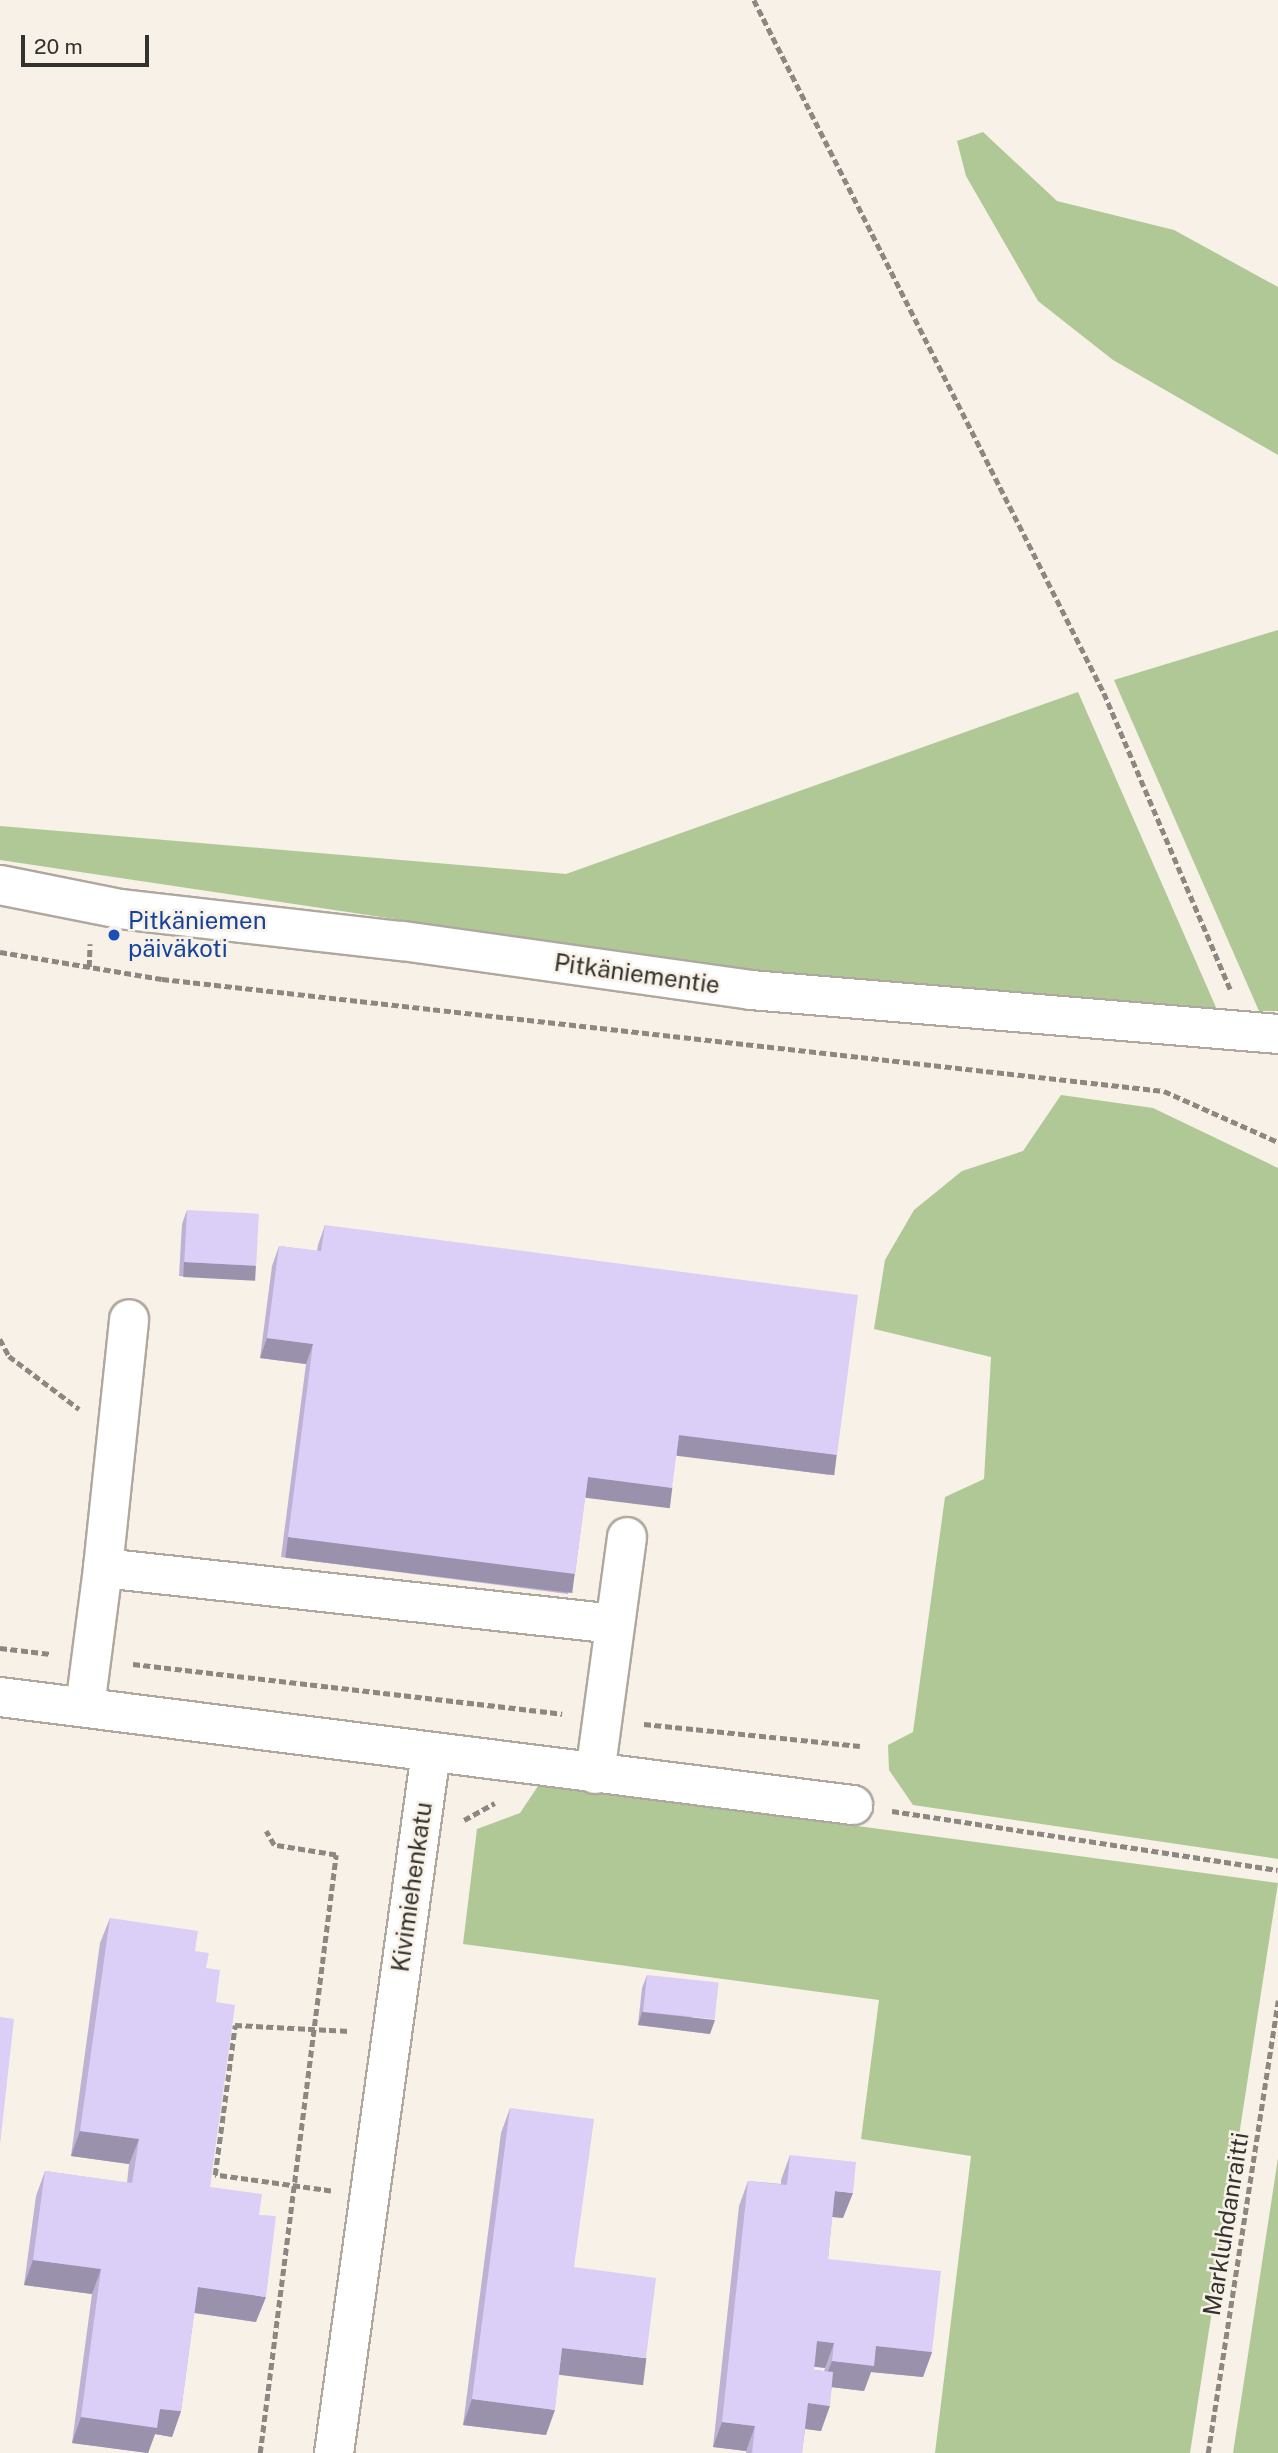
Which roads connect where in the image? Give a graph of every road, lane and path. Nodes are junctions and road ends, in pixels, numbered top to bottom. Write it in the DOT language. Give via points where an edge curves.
graph roads {
  1 [pos="754,0"];
  2 [pos="0,886"];
  3 [pos="90,932"];
  4 [pos="0,952"];
  5 [pos="89,967"];
  6 [pos="1263,1033"];
  7 [pos="1278,1142"];
  8 [pos="129,1320"];
  9 [pos="0,1339"];
  10 [pos="117,1431"];
  11 [pos="627,1537"];
  12 [pos="103,1568"];
  13 [pos="615,1624"];
  14 [pos="0,1648"];
  15 [pos="91,1659"];
  16 [pos="0,1697"];
  17 [pos="85,1707"];
  18 [pos="575,1716"];
  19 [pos="628,1722"];
  20 [pos="860,1746"];
  21 [pos="431,1752"];
  22 [pos="595,1774"];
  23 [pos="853,1805"];
  24 [pos="266,1830"];
  25 [pos="1278,1870"];
  26 [pos="1278,2000"];
  27 [pos="314,2027"];
  28 [pos="392,2036"];
  29 [pos="294,2186"];
  30 [pos="370,2196"];
  31 [pos="260,2453"];
  32 [pos="334,2453"];
  33 [pos="1208,2453"];
  1 -- 6 [label="path" via="1104,694"];
  2 -- 6 [label="street, Pitkäniementie" via="120,909 751,990"];
  3 -- 5 [label="path"];
  4 -- 5 [label="path"];
  5 -- 7 [label="path" via="1164,1091"];
  8 -- 10 [label="street"];
  9 -- 10 [label="path" via="9,1356 51,1393"];
  10 -- 12 [label="street"];
  11 -- 13 [label="street"];
  12 -- 13 [label="street"];
  12 -- 15 [label="street"];
  13 -- 22 [label="street"];
  14 -- 15 [label="path"];
  15 -- 17 [label="street"];
  15 -- 18 [label="path"];
  16 -- 17 [label="street"];
  17 -- 21 [label="street"];
  19 -- 20 [label="path"];
  21 -- 22 [label="street"];
  21 -- 28 [label="street, Kivimiehenkatu"];
  22 -- 23 [label="street"];
  23 -- 25 [label="path"];
  24 -- 27 [label="path" via="274,1846 336,1855"];
  26 -- 33 [label="path, Markluhdanraitti"];
  27 -- 28 [label="path"];
  27 -- 29 [label="path"];
  27 -- 29 [label="path" via="235,2025 215,2175"];
  28 -- 30 [label="street, Kivimiehenkatu"];
  29 -- 30 [label="path"];
  29 -- 31 [label="path"];
  30 -- 32 [label="street, Kivimiehenkatu"];
}
